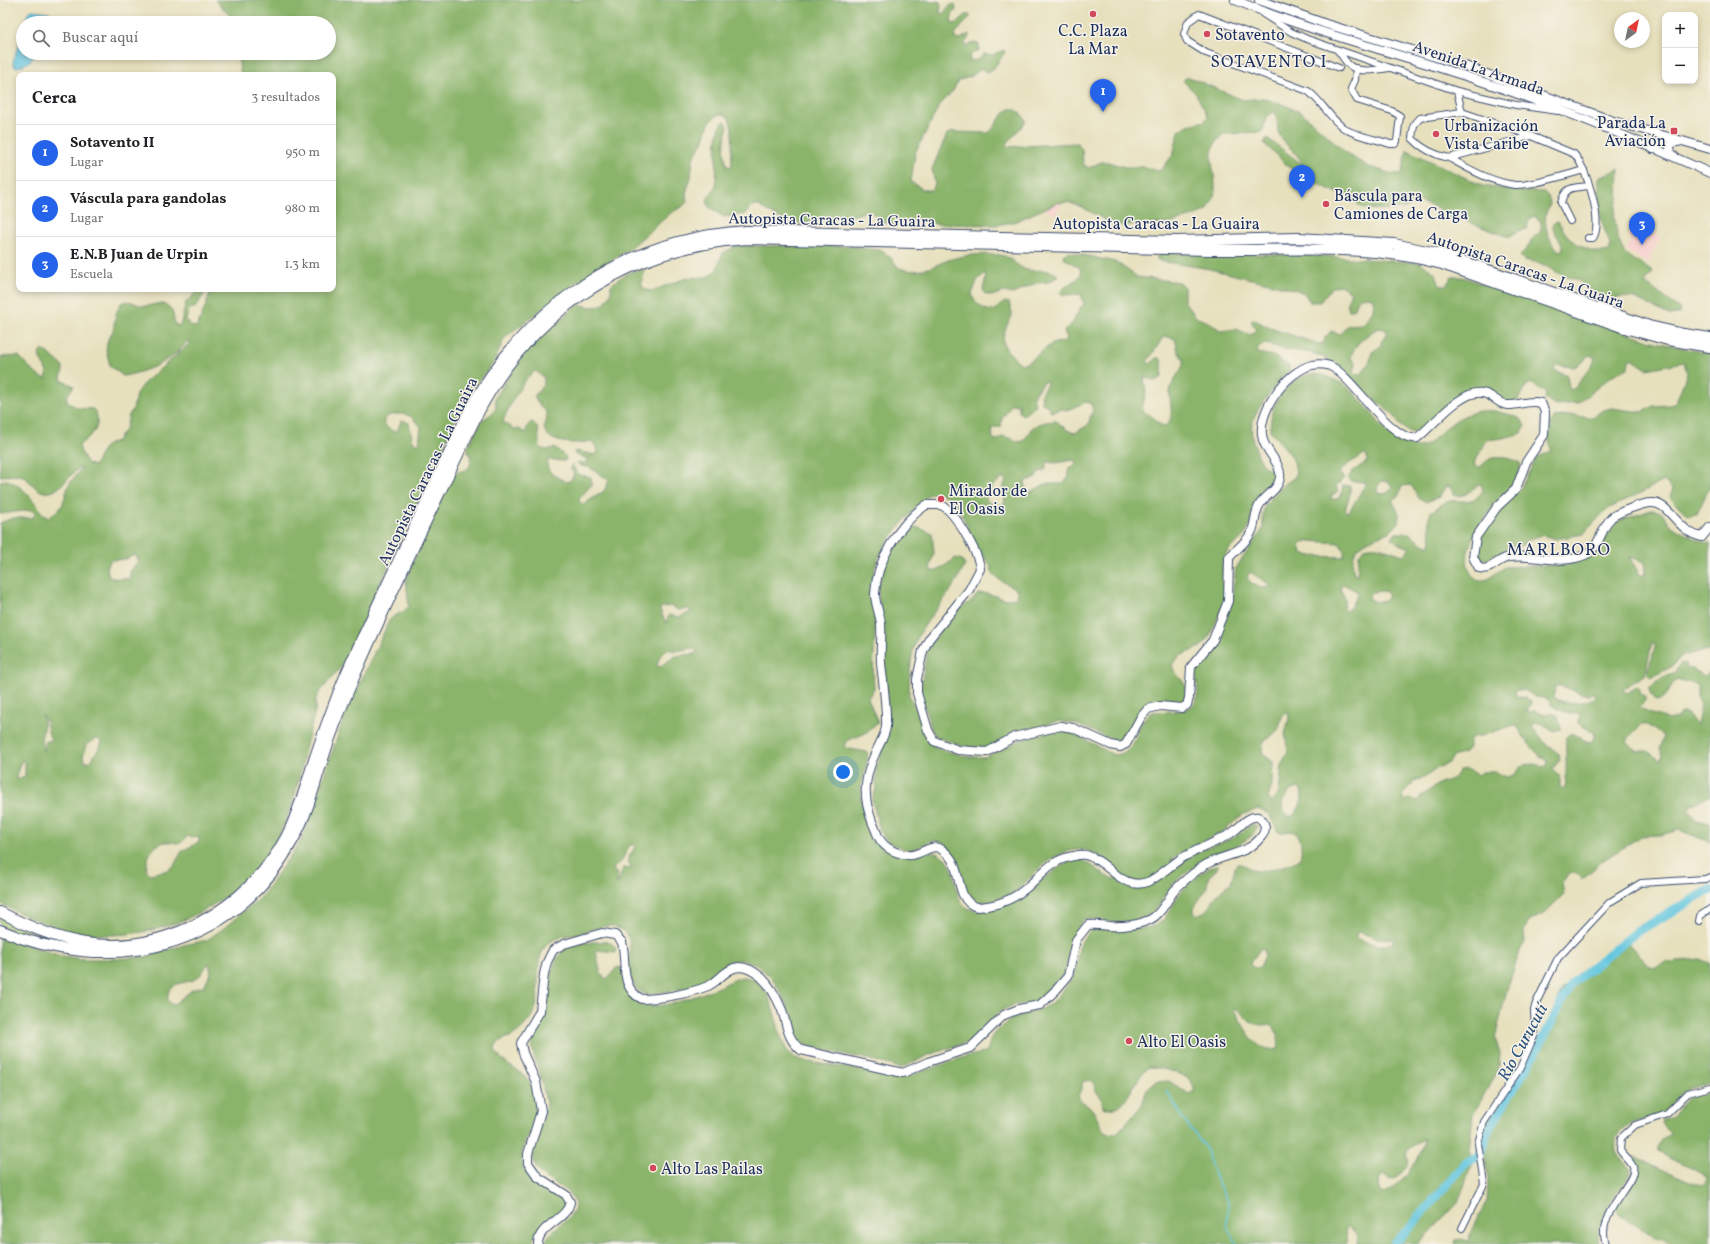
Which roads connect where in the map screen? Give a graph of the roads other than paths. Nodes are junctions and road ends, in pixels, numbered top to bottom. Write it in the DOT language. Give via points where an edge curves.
graph roads {
  1 [pos="1235,0"];
  2 [pos="1260,0"];
  3 [pos="1253,8"];
  4 [pos="1337,50"];
  5 [pos="1339,68"];
  6 [pos="1356,68"];
  7 [pos="1392,68"];
  8 [pos="1457,91"];
  9 [pos="1462,112"];
  10 [pos="1564,112"];
  11 [pos="1531,136"];
  12 [pos="1668,137"];
  13 [pos="1683,140"];
  14 [pos="1654,149"];
  15 [pos="1710,149"];
  16 [pos="1449,158"];
  17 [pos="1678,160"];
  18 [pos="1584,170"];
  19 [pos="1710,173"];
  20 [pos="1589,186"];
  21 [pos="1570,221"];
  22 [pos="1588,238"];
  23 [pos="1710,338"];
  24 [pos="1710,347"];
  25 [pos="1710,527"];
  26 [pos="1710,877"];
  27 [pos="1710,909"];
  28 [pos="0,912"];
  29 [pos="1699,921"];
  30 [pos="0,930"];
  31 [pos="1710,1087"];
  32 [pos="1462,1228"];
  33 [pos="538,1244"];
  34 [pos="1606,1244"];
  1 -- 3 [label="main road, Avenida La Armada"];
  2 -- 12 [label="main road, Avenida La Armada" via="1326,24 1465,66 1613,121"];
  3 -- 4 [label="street" via="1291,32"];
  3 -- 10 [label="main road, Avenida La Armada" via="1337,37 1461,74"];
  4 -- 6 [label="street" via="1349,65"];
  4 -- 7 [label="street"];
  5 -- 6 [label="street" via="1199,14 1188,22 1184,34 1187,42 1206,53 1308,91 1340,126 1395,144 1400,116 1357,100 1351,89"];
  6 -- 7 [label="street"];
  7 -- 8 [label="street"];
  8 -- 9 [label="street"];
  8 -- 10 [label="street" via="1516,105"];
  9 -- 11 [label="street"];
  9 -- 16 [label="street" via="1420,118 1414,125 1412,138 1418,145 1437,156"];
  10 -- 14 [label="main road, Avenida La Armada"];
  11 -- 16 [label="street"];
  11 -- 18 [label="street" via="1574,154"];
  12 -- 13 [label="main road, Avenida La Armada"];
  12 -- 14 [label="main road" via="1657,143"];
  13 -- 15 [label="main road, Avenida La Armada"];
  13 -- 17 [label="main road" via="1672,143 1670,148"];
  14 -- 17 [label="main road, Avenida La Armada"];
  16 -- 18 [label="street" via="1480,175 1514,185 1525,185"];
  17 -- 19 [label="main road, Avenida La Armada"];
  18 -- 20 [label="street"];
  20 -- 21 [label="street" via="1570,188 1564,194 1561,203"];
  20 -- 22 [label="street" via="1596,220 1596,234 1593,238"];
  23 -- 28 [label="highway, Autopista Caracas - La Guaira" via="1655,327 1453,258 1394,244 1299,238 1177,241 747,231 710,234 658,247 603,272 561,300 526,332 487,381 465,420 350,667 329,718 291,827 275,855 250,885 220,910 183,930 154,939 122,944 86,943 56,937"];
  24 -- 30 [label="highway, Autopista Caracas - La Guaira" via="1682,344 1647,335 1442,264 1392,254 1317,250 1211,250 747,239 711,242 661,254 607,280 566,307 532,338 494,385 473,423 357,670 298,830 282,859 256,891 206,928 177,941 144,949 108,953 72,950 43,945"];
  25 -- 33 [label="main road" via="1702,537 1695,536 1678,524 1665,508 1650,503 1613,517 1593,549 1584,555 1561,561 1509,557 1489,568 1479,568 1473,557 1476,538 1497,507 1516,489 1526,462 1544,435 1546,412 1541,403 1532,401 1506,405 1487,394 1473,394 1456,404 1420,435 1410,438 1400,434 1335,369 1320,364 1307,367 1287,380 1265,414 1263,440 1277,464 1280,480 1256,510 1249,538 1230,558 1228,601 1213,640 1191,667 1187,705 1182,708 1160,706 1148,710 1141,717 1126,744 1120,747 1073,728 1061,726 1014,737 991,751 977,752 958,750 934,741 917,693 924,647 969,590 980,569 977,558 950,510 936,504 926,505 895,537 881,565 876,584 881,624 886,727 871,763 865,796 884,845 905,855 915,854 934,846 944,851 954,863 965,899 977,907 1013,897 1026,888 1045,868 1064,858 1090,856 1124,880 1142,883 1152,880 1192,852 1231,834 1251,818 1261,819 1265,825 1264,833 1253,846 1214,860 1196,871 1174,891 1152,919 1121,926 1088,925 1073,946 1068,976 1040,1005 1004,1015 970,1048 903,1073 801,1050 790,1037 773,993 760,975 746,968 732,969 714,983 700,989 642,998 633,991 628,982 624,972 622,942 615,935 602,933 558,947 551,953 547,962 540,1011 521,1043 536,1082 541,1110 527,1159 530,1168 538,1177 566,1195 570,1202 567,1209 541,1234"];
  26 -- 32 [label="street" via="1642,883 1610,902 1558,958 1536,1003 1535,1034 1520,1068 1484,1122 1478,1143 1484,1184"];
  27 -- 29 [label="street" via="1700,916"];
  31 -- 34 [label="street" via="1688,1093 1667,1114 1635,1125 1621,1138 1620,1150 1634,1171 1608,1214 1604,1235"];
}
